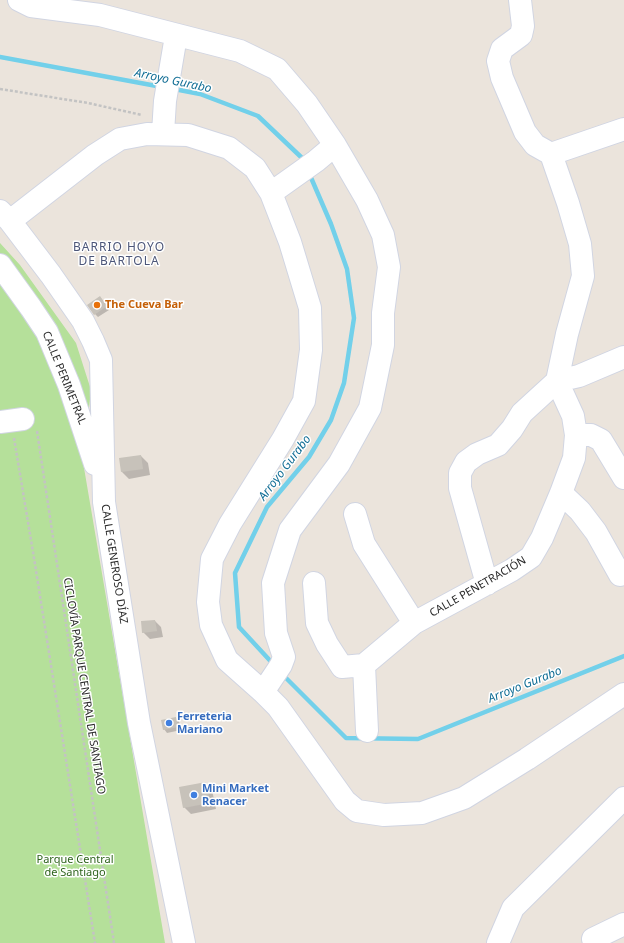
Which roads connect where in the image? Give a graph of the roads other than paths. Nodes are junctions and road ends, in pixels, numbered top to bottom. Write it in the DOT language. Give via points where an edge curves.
graph roads {
  1 [pos="19,0"];
  2 [pos="520,0"];
  3 [pos="176,36"];
  4 [pos="164,118"];
  5 [pos="624,129"];
  6 [pos="335,145"];
  7 [pos="551,154"];
  8 [pos="271,193"];
  9 [pos="5,216"];
  10 [pos="0,265"];
  11 [pos="624,357"];
  12 [pos="557,381"];
  13 [pos="576,435"];
  14 [pos="624,478"];
  15 [pos="561,493"];
  16 [pos="104,502"];
  17 [pos="355,514"];
  18 [pos="620,575"];
  19 [pos="314,582"];
  20 [pos="487,584"];
  21 [pos="414,623"];
  22 [pos="364,665"];
  23 [pos="272,679"];
  24 [pos="624,694"];
  25 [pos="367,731"];
  26 [pos="624,798"];
  27 [pos="624,924"];
  28 [pos="593,939"];
  29 [pos="184,943"];
  30 [pos="498,943"];
  1 -- 3 [label="street" via="31,6 100,15"];
  2 -- 7 [label="street" via="523,26 521,35 502,49 498,62 525,132 535,145"];
  3 -- 4 [label="street"];
  3 -- 6 [label="street" via="240,51 277,69 307,104"];
  4 -- 8 [label="street" via="188,135 229,148 255,168"];
  4 -- 9 [label="street" via="147,134 120,139"];
  5 -- 7 [label="street"];
  6 -- 8 [label="street"];
  6 -- 23 [label="street" via="367,200 383,235 389,267 382,345 370,408 339,464 290,530 273,583 276,633 284,657"];
  7 -- 12 [label="street" via="580,244 583,276"];
  8 -- 23 [label="street" via="290,242 310,308 311,350 304,401 230,524 212,559 208,602 211,625 227,660"];
  9 -- 16 [label="street, CALLE GENEROSO DÍAZ" via="83,321 101,360"];
  10 -- 16 [label="street, CALLE PERIMETRAL" via="47,332 82,421 95,461"];
  11 -- 12 [label="street" via="579,376"];
  12 -- 13 [label="street, CALLE PENETRACIÓN" via="573,416"];
  12 -- 20 [label="street" via="522,413 498,446 477,454 466,462 460,473 460,488"];
  13 -- 14 [label="street" via="591,435 602,440"];
  13 -- 15 [label="street, CALLE PENETRACIÓN" via="574,458"];
  15 -- 18 [label="street" via="580,511 596,532"];
  15 -- 20 [label="street, CALLE PENETRACIÓN" via="531,557"];
  16 -- 29 [label="street, CALLE GENEROSO DÍAZ" via="139,723"];
  17 -- 21 [label="street" via="364,544"];
  19 -- 22 [label="street" via="317,623 327,644 342,667"];
  20 -- 21 [label="street, CALLE PENETRACIÓN"];
  21 -- 22 [label="street, CALLE PENETRACIÓN"];
  22 -- 25 [label="street"];
  23 -- 24 [label="street" via="278,707 345,801 358,811 384,814 422,813 464,798"];
  26 -- 30 [label="street" via="513,908"];
  27 -- 28 [label="street"];
}
